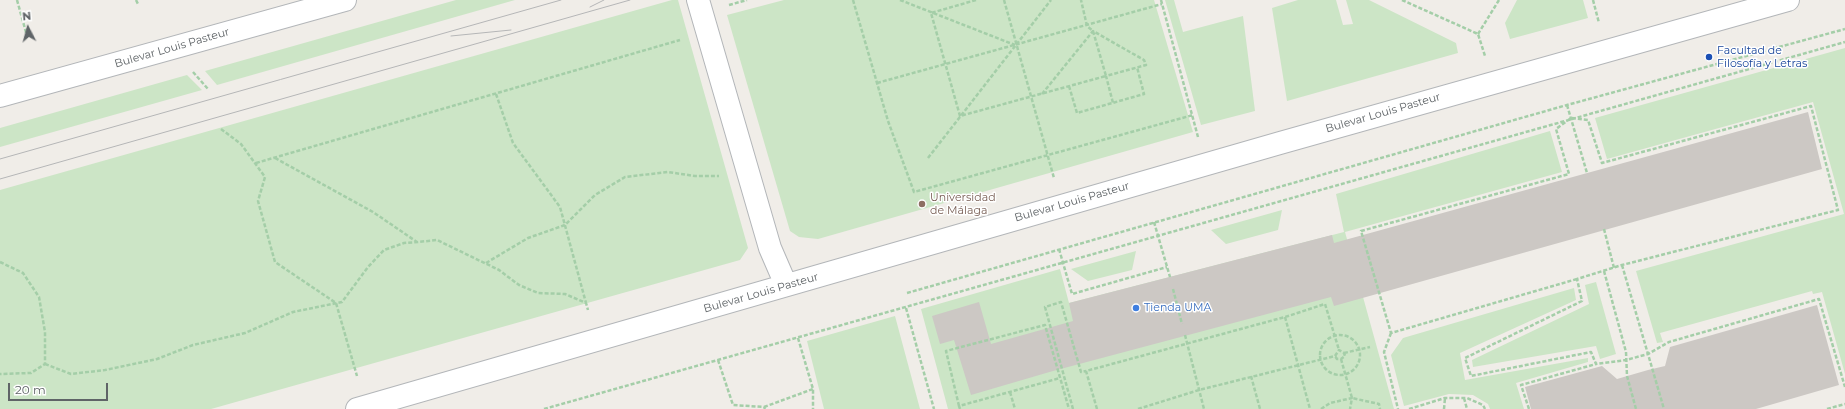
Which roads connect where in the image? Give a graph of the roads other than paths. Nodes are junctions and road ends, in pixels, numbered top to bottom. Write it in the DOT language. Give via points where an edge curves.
graph roads {
  1 [pos="345,0"];
  2 [pos="698,0"];
  3 [pos="1788,0"];
  4 [pos="0,96"];
  5 [pos="786,285"];
  6 [pos="357,409"];
  1 -- 4 [label="street, Bulevar Louis Pasteur"];
  2 -- 5 [label="street" via="770,248"];
  3 -- 5 [label="street, Bulevar Louis Pasteur" via="1516,75"];
  5 -- 6 [label="street, Bulevar Louis Pasteur"];
}
